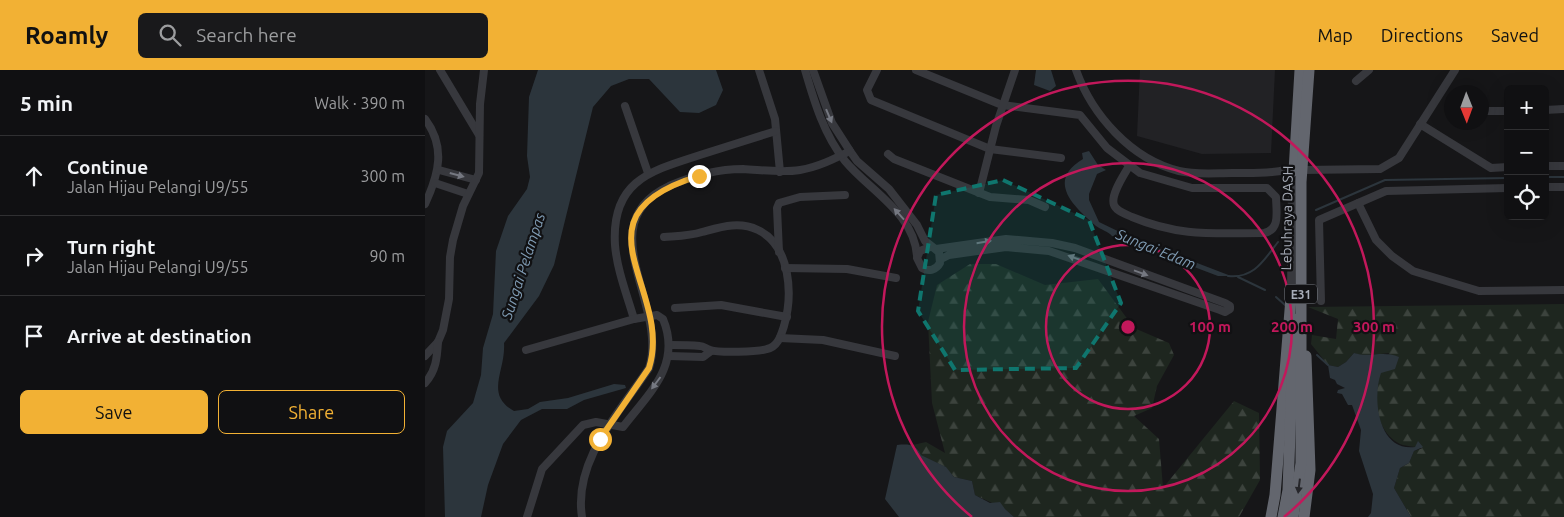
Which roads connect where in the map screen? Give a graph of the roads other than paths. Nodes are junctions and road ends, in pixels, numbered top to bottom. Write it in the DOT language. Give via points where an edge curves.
graph roads {
  1 [pos="440,70"];
  2 [pos="484,70"];
  3 [pos="759,70"];
  4 [pos="805,70"];
  5 [pos="813,70"];
  6 [pos="877,70"];
  7 [pos="916,70"];
  8 [pos="1015,70"];
  9 [pos="1076,70"];
  10 [pos="1298,70"];
  11 [pos="1307,70"];
  12 [pos="1369,70"];
  13 [pos="1455,70"];
  14 [pos="1355,80"];
  15 [pos="1007,95"];
  16 [pos="1094,105"];
  17 [pos="625,106"];
  18 [pos="1003,106"];
  19 [pos="1014,107"];
  20 [pos="1549,110"];
  21 [pos="1564,110"];
  22 [pos="1489,111"];
  23 [pos="1504,111"];
  24 [pos="1078,114"];
  25 [pos="1101,115"];
  26 [pos="425,119"];
  27 [pos="1089,124"];
  28 [pos="1420,124"];
  29 [pos="776,131"];
  30 [pos="479,135"];
  31 [pos="990,149"];
  32 [pos="850,151"];
  33 [pos="888,154"];
  34 [pos="842,155"];
  35 [pos="1061,158"];
  36 [pos="1129,166"];
  37 [pos="1549,166"];
  38 [pos="1564,166"];
  39 [pos="1504,167"];
  40 [pos="1295,169"];
  41 [pos="439,170"];
  42 [pos="780,172"];
  43 [pos="648,173"];
  44 [pos="476,180"];
  45 [pos="435,183"];
  46 [pos="1549,187"];
  47 [pos="1564,187"];
  48 [pos="1504,188"];
  49 [pos="979,193"];
  50 [pos="468,194"];
  51 [pos="845,195"];
  52 [pos="1358,202"];
  53 [pos="425,204"];
  54 [pos="1045,207"];
  55 [pos="664,236"];
  56 [pos="933,248"];
  57 [pos="779,252"];
  58 [pos="917,258"];
  59 [pos="941,259"];
  60 [pos="785,268"];
  61 [pos="896,278"];
  62 [pos="1564,290"];
  63 [pos="1291,298"];
  64 [pos="1321,301"];
  65 [pos="675,308"];
  66 [pos="649,316"];
  67 [pos="787,317"];
  68 [pos="634,319"];
  69 [pos="1306,337"];
  70 [pos="780,338"];
  71 [pos="438,342"];
  72 [pos="669,345"];
  73 [pos="526,350"];
  74 [pos="711,351"];
  75 [pos="425,356"];
  76 [pos="669,356"];
  77 [pos="895,356"];
  78 [pos="425,383"];
  79 [pos="611,425"];
  80 [pos="527,517"];
  81 [pos="582,517"];
  82 [pos="1271,517"];
  83 [pos="1283,517"];
  84 [pos="1293,517"];
  85 [pos="1304,517"];
  1 -- 30 [label="street"];
  2 -- 30 [label="street"];
  3 -- 29 [label="street"];
  4 -- 34 [label="street" via="826,131"];
  5 -- 32 [label="street, one-way" via="832,123"];
  6 -- 31 [label="street" via="867,90 871,100"];
  7 -- 18 [label="street"];
  8 -- 15 [label="street"];
  9 -- 16 [label="street" via="1082,88"];
  10 -- 40 [label="street"];
  10 -- 83 [label="highway, Lebuhraya DASH / E31, bridge" via="1294,304 1288,481"];
  11 -- 40 [label="street"];
  11 -- 84 [label="highway, Lebuhraya DASH / E31, one-way, bridge" via="1301,182 1301,463"];
  12 -- 14 [label="street"];
  13 -- 28 [label="street"];
  15 -- 18 [label="street"];
  15 -- 19 [label="street"];
  16 -- 24 [label="street"];
  16 -- 25 [label="street"];
  17 -- 43 [label="street"];
  18 -- 19 [label="street"];
  18 -- 31 [label="street"];
  19 -- 24 [label="street"];
  20 -- 21 [label="street"];
  22 -- 23 [label="street"];
  24 -- 27 [label="street"];
  25 -- 27 [label="street"];
  25 -- 40 [label="street" via="1133,149 1149,160 1179,171 1270,173"];
  26 -- 41 [label="street" via="437,141"];
  27 -- 36 [label="street" via="1107,148"];
  28 -- 39 [label="street" via="1491,168"];
  28 -- 40 [label="street" via="1399,158 1380,170"];
  29 -- 42 [label="street"];
  29 -- 43 [label="street"];
  30 -- 44 [label="street" via="479,173"];
  31 -- 35 [label="street"];
  31 -- 49 [label="street"];
  32 -- 34 [label="street"];
  32 -- 56 [label="street" via="889,189"];
  33 -- 49 [label="street"];
  34 -- 42 [label="street" via="808,168"];
  58 -- 34 [label="street, one-way" via="913,236 903,218"];
  36 -- 36 [label="street" via="1113,204 1117,210 1148,223 1188,233 1264,233 1276,225 1275,193 1267,188 1192,188 1159,180"];
  37 -- 38 [label="street"];
  40 -- 63 [label="street"];
  40 -- 69 [label="street"];
  41 -- 44 [label="street, one-way"];
  41 -- 45 [label="street"];
  42 -- 66 [label="street" via="721,170 681,181 645,201 636,215 631,233 633,256"];
  43 -- 68 [label="street" via="634,184 621,206 615,239"];
  44 -- 50 [label="street"];
  45 -- 50 [label="street"];
  45 -- 53 [label="street"];
  46 -- 47 [label="street"];
  48 -- 52 [label="street" via="1386,191"];
  49 -- 54 [label="street" via="1029,200"];
  50 -- 71 [label="street" via="453,240 449,299"];
  51 -- 57 [label="street" via="779,203"];
  52 -- 62 [label="street" via="1377,240 1413,270 1479,291"];
  52 -- 64 [label="street" via="1319,220"];
  55 -- 57 [label="street" via="693,234 724,226 747,226 764,234"];
  56 -- 58 [label="street" via="920,251"];
  56 -- 59 [label="street"];
  56 -- 59 [label="street, one-way" via="1006,240 1051,243 1075,248 1206,296 1230,306 1230,309 1225,312 1049,251 1006,247"];
  57 -- 60 [label="street"];
  58 -- 59 [label="street" via="919,265 929,270 938,266"];
  60 -- 61 [label="street" via="847,269"];
  60 -- 67 [label="street" via="789,288"];
  63 -- 82 [label="highway"];
  65 -- 67 [label="street" via="721,305"];
  66 -- 68 [label="street"];
  66 -- 72 [label="street" via="661,317"];
  66 -- 79 [label="street" via="654,336 649,368"];
  67 -- 70 [label="street"];
  68 -- 73 [label="street"];
  69 -- 85 [label="highway" via="1310,470"];
  70 -- 74 [label="street" via="767,349"];
  70 -- 77 [label="street" via="823,340"];
  71 -- 75 [label="street"];
  71 -- 78 [label="street" via="436,365"];
  72 -- 74 [label="street" via="702,346"];
  72 -- 76 [label="street"];
  74 -- 76 [label="street" via="703,357"];
  76 -- 79 [label="street, one-way" via="664,373 623,427"];
  79 -- 80 [label="street" via="596,422 583,426 549,459 542,469"];
  79 -- 81 [label="street" via="596,446 582,483"];
}
